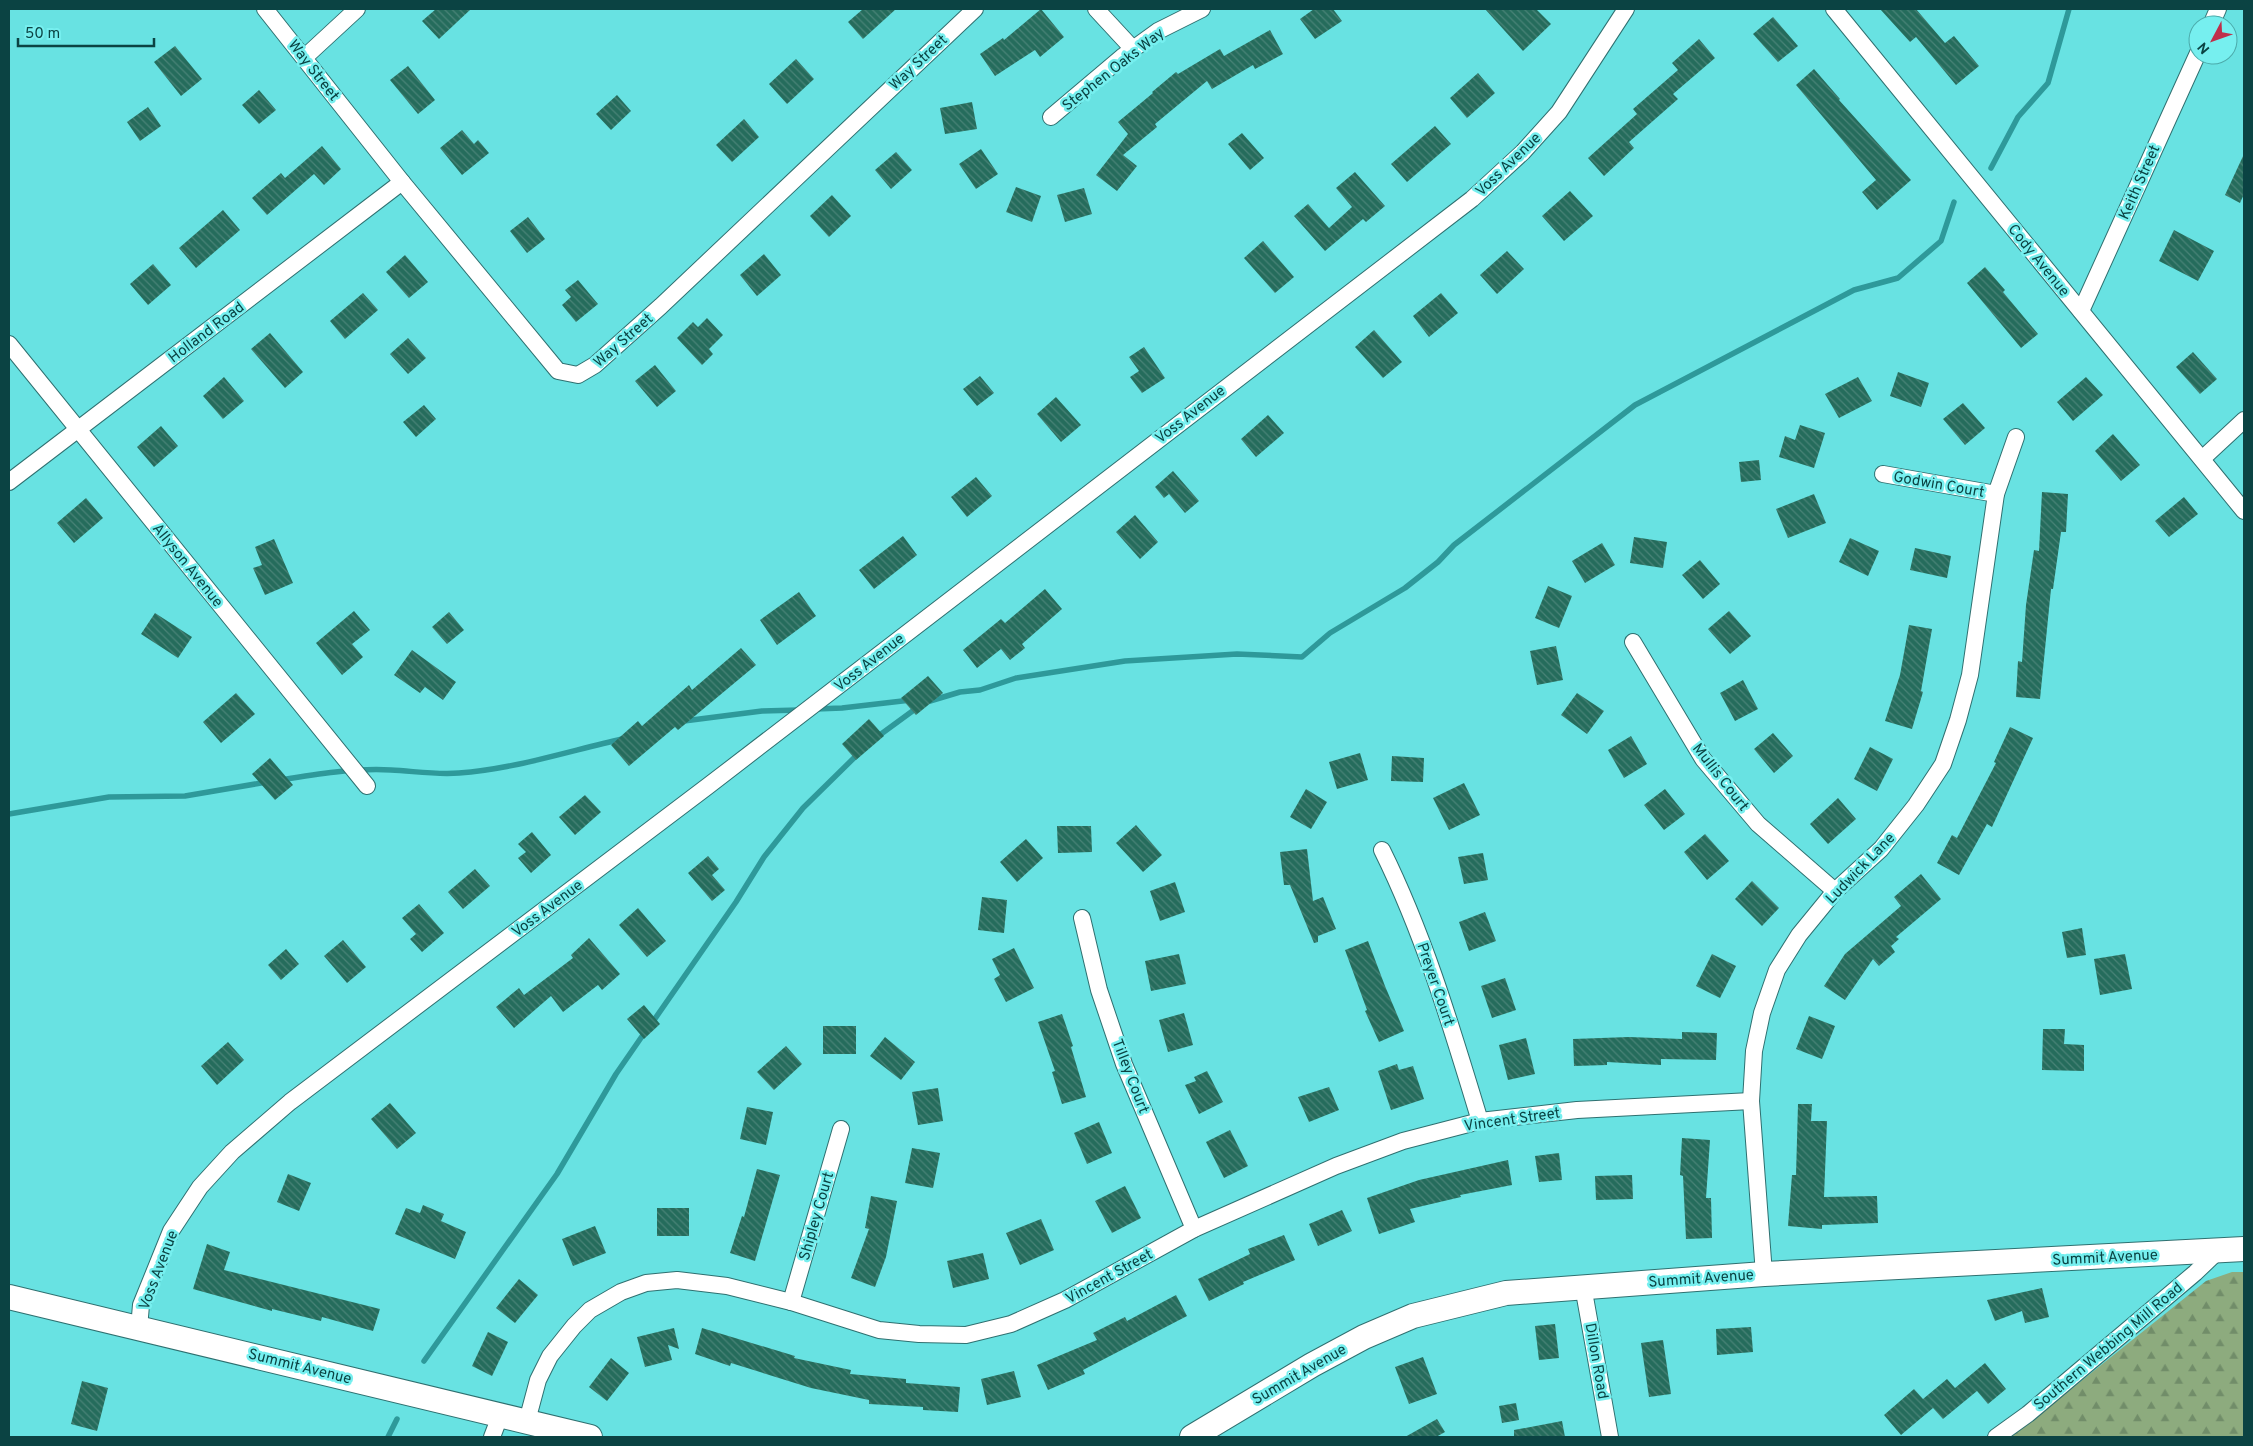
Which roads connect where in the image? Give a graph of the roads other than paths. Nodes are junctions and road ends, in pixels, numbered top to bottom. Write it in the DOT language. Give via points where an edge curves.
graph roads {
  1 [pos="265,9"];
  2 [pos="357,9"];
  3 [pos="975,9"];
  4 [pos="1096,9"];
  5 [pos="1202,9"];
  6 [pos="1626,9"];
  7 [pos="1834,9"];
  8 [pos="1133,50"];
  9 [pos="305,57"];
  10 [pos="2193,65"];
  11 [pos="1051,117"];
  12 [pos="402,182"];
  13 [pos="2081,311"];
  14 [pos="9,344"];
  15 [pos="2244,420"];
  16 [pos="78,429"];
  17 [pos="2016,437"];
  18 [pos="2202,459"];
  19 [pos="1883,474"];
  20 [pos="9,482"];
  21 [pos="1996,494"];
  22 [pos="2244,511"];
  23 [pos="1633,642"];
  24 [pos="367,786"];
  25 [pos="1382,850"];
  26 [pos="1835,892"];
  27 [pos="1082,918"];
  28 [pos="1752,1101"];
  29 [pos="1480,1121"];
  30 [pos="842,1129"];
  31 [pos="1194,1229"];
  32 [pos="2244,1249"];
  33 [pos="2217,1252"];
  34 [pos="1764,1274"];
  35 [pos="1583,1286"];
  36 [pos="9,1297"];
  37 [pos="791,1302"];
  38 [pos="139,1328"];
  39 [pos="527,1421"];
  40 [pos="496,1426"];
  41 [pos="590,1437"];
  42 [pos="1192,1437"];
  43 [pos="1610,1437"];
  44 [pos="1996,1437"];
  1 -- 9 [label="street, Way Street"];
  2 -- 9 [label="street"];
  3 -- 12 [label="street, Way Street" via="661,306 595,365 578,375 558,370"];
  4 -- 8 [label="street"];
  5 -- 8 [label="street, Stephen Oaks Way" via="1158,31"];
  6 -- 38 [label="street, Voss Avenue" via="1559,112 1523,152 1472,199 708,786 290,1102 232,1152 200,1187 171,1231 141,1305"];
  7 -- 13 [label="street, Cody Avenue"];
  8 -- 11 [label="street, Stephen Oaks Way"];
  9 -- 12 [label="street, Way Street"];
  10 -- 13 [label="street, Keith Street"];
  12 -- 16 [label="street, Holland Road"];
  13 -- 18 [label="street, Cody Avenue"];
  14 -- 16 [label="street, Allyson Avenue"];
  15 -- 18 [label="street"];
  16 -- 20 [label="street, Holland Road"];
  16 -- 24 [label="street, Allyson Avenue"];
  17 -- 21 [label="street, Ludwick Lane"];
  18 -- 22 [label="street, Cody Avenue"];
  19 -- 21 [label="street, Godwin Court"];
  21 -- 26 [label="street, Ludwick Lane" via="1970,675 1943,764 1881,849"];
  23 -- 26 [label="street, Mullis Court" via="1703,759 1758,824"];
  25 -- 29 [label="street, Preyer Court" via="1403,893 1443,998"];
  26 -- 28 [label="street, Ludwick Lane" via="1799,935 1778,970 1762,1013 1754,1051"];
  27 -- 31 [label="street, Tilley Court" via="1099,990 1124,1064"];
  28 -- 29 [label="street, Vincent Street" via="1577,1110"];
  28 -- 34 [label="street, Ludwick Lane"];
  29 -- 31 [label="street, Vincent Street" via="1403,1141"];
  30 -- 37 [label="street, Shipley Court"];
  31 -- 37 [label="street, Vincent Street" via="1065,1300 1011,1324 966,1334 879,1330"];
  32 -- 33 [label="main road, Summit Avenue"];
  33 -- 34 [label="main road, Summit Avenue"];
  33 -- 44 [label="street, Southern Webbing Mill Road"];
  34 -- 35 [label="main road, Summit Avenue"];
  35 -- 42 [label="main road, Summit Avenue" via="1506,1293 1412,1316 1312,1365"];
  35 -- 43 [label="street, Dillon Road"];
  36 -- 38 [label="main road, Summit Avenue"];
  37 -- 39 [label="street, Vincent Street" via="727,1286 677,1280 646,1283 621,1292 590,1310 550,1356 538,1380"];
  38 -- 40 [label="main road, Summit Avenue"];
  39 -- 40 [label="main road, Summit Avenue"];
  39 -- 41 [label="main road, Summit Avenue"];
}
